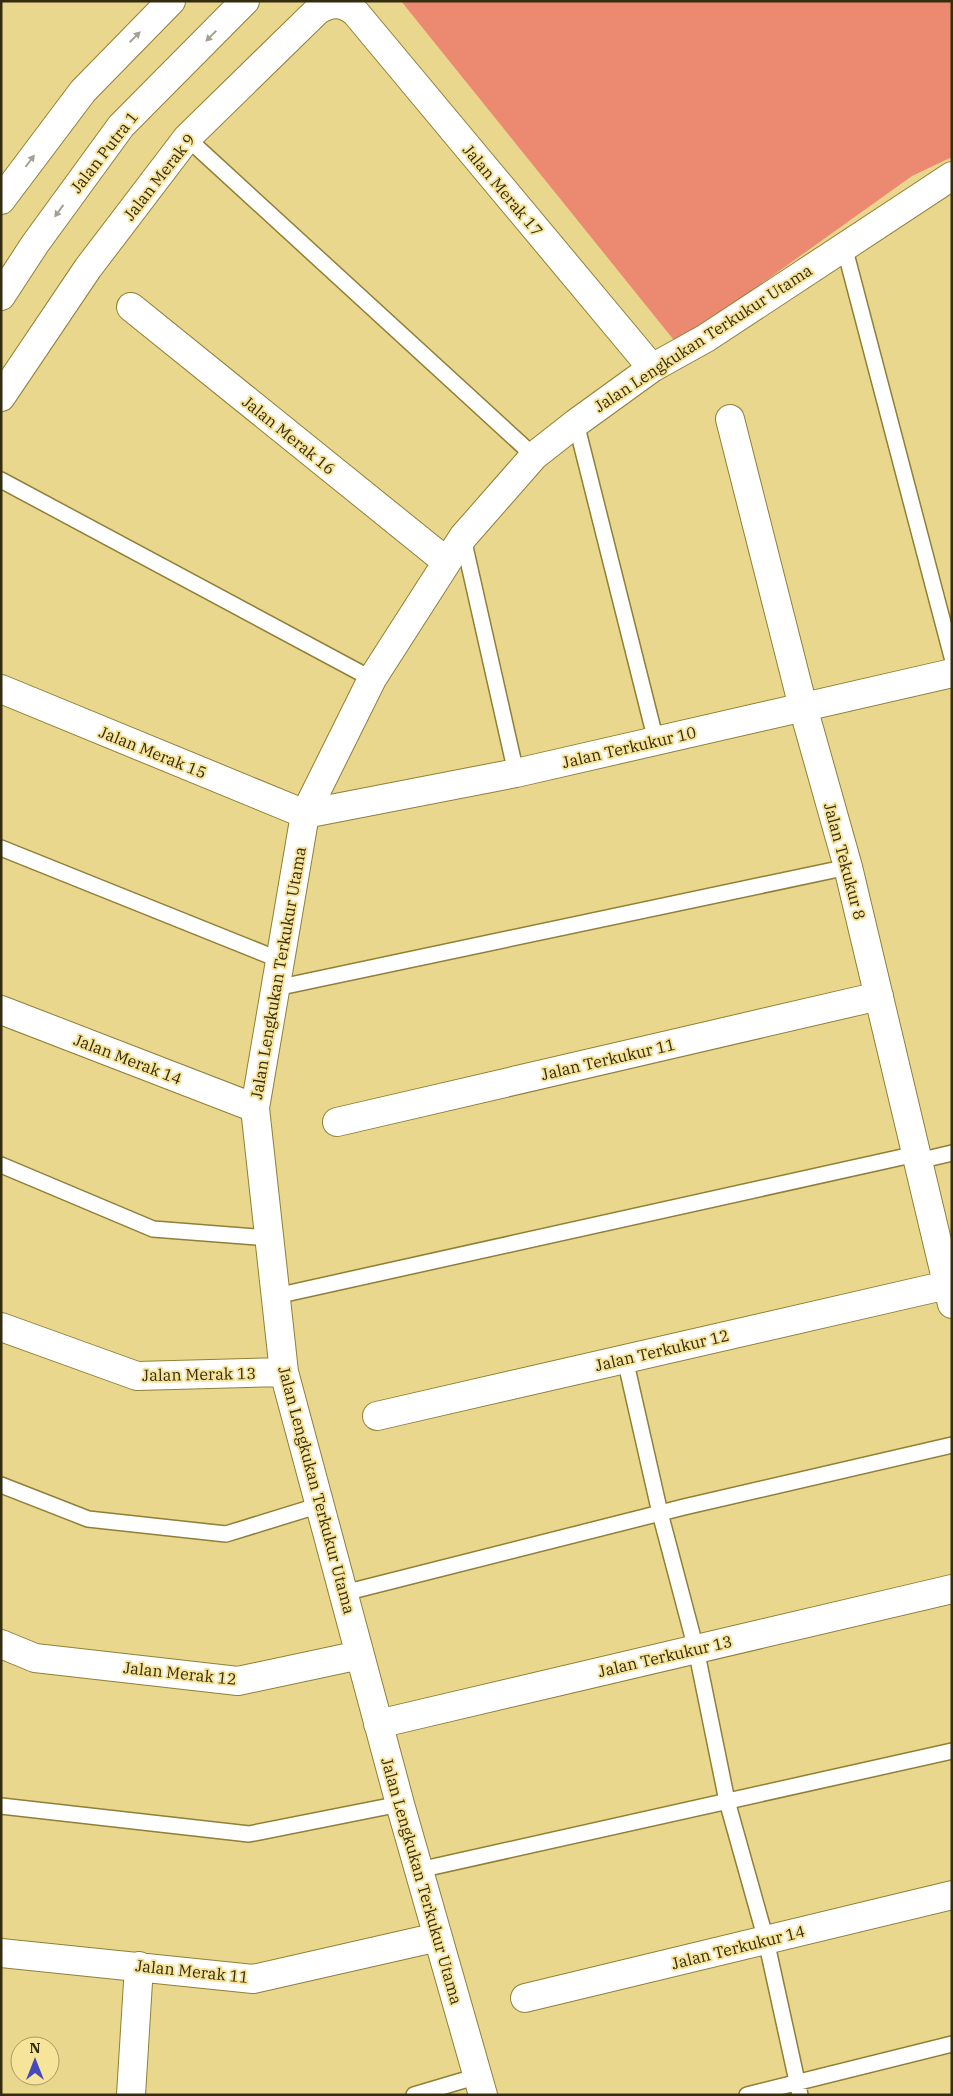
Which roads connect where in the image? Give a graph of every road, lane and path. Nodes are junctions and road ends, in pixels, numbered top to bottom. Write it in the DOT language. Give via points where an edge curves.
graph roads {
  1 [pos="171,1"];
  2 [pos="245,1"];
  3 [pos="355,12"];
  4 [pos="187,138"];
  5 [pos="952,176"];
  6 [pos="1,200"];
  7 [pos="844,246"];
  8 [pos="1,296"];
  9 [pos="131,307"];
  10 [pos="652,368"];
  11 [pos="1,398"];
  12 [pos="730,419"];
  13 [pos="576,423"];
  14 [pos="534,456"];
  15 [pos="1,480"];
  16 [pos="463,537"];
  17 [pos="447,562"];
  18 [pos="952,657"];
  19 [pos="952,673"];
  20 [pos="372,680"];
  21 [pos="1,689"];
  22 [pos="802,707"];
  23 [pos="656,741"];
  24 [pos="516,773"];
  25 [pos="305,814"];
  26 [pos="1,848"];
  27 [pos="848,867"];
  28 [pos="280,960"];
  29 [pos="276,988"];
  30 [pos="879,996"];
  31 [pos="1,1010"];
  32 [pos="255,1108"];
  33 [pos="337,1122"];
  34 [pos="952,1153"];
  35 [pos="917,1157"];
  36 [pos="1,1165"];
  37 [pos="269,1238"];
  38 [pos="949,1295"];
  39 [pos="276,1296"];
  40 [pos="1,1327"];
  41 [pos="625,1359"];
  42 [pos="284,1372"];
  43 [pos="377,1416"];
  44 [pos="952,1444"];
  45 [pos="1,1484"];
  46 [pos="320,1505"];
  47 [pos="660,1513"];
  48 [pos="952,1589"];
  49 [pos="344,1593"];
  50 [pos="1,1644"];
  51 [pos="696,1649"];
  52 [pos="360,1656"];
  53 [pos="378,1724"];
  54 [pos="952,1751"];
  55 [pos="727,1801"];
  56 [pos="400,1804"];
  57 [pos="1,1806"];
  58 [pos="419,1870"];
  59 [pos="952,1895"];
  60 [pos="438,1937"];
  61 [pos="766,1940"];
  62 [pos="1,1953"];
  63 [pos="139,1966"];
  64 [pos="525,1998"];
  65 [pos="952,2044"];
  66 [pos="480,2085"];
  67 [pos="799,2089"];
  68 [pos="131,2095"];
  69 [pos="414,2095"];
  70 [pos="747,2095"];
  6 -- 1 [label="street, one-way" via="83,91"];
  2 -- 8 [label="street, Jalan Putra 1, one-way" via="121,126"];
  3 -- 4 [label="street, Jalan Merak 9" via="337,3 318,10"];
  3 -- 10 [label="street, Jalan Merak 17"];
  4 -- 11 [label="street, Jalan Merak 9" via="88,268"];
  4 -- 14 [label="lane"];
  5 -- 7 [label="street, Jalan Lengkukan Terkukur Utama"];
  7 -- 10 [label="street, Jalan Lengkukan Terkukur Utama" via="706,338"];
  7 -- 18 [label="lane"];
  9 -- 17 [label="street, Jalan Merak 16"];
  10 -- 13 [label="street, Jalan Lengkukan Terkukur Utama"];
  12 -- 22 [label="street, Jalan Tekukur 8"];
  13 -- 14 [label="street, Jalan Lengkukan Terkukur Utama"];
  13 -- 23 [label="lane"];
  14 -- 16 [label="street, Jalan Lengkukan Terkukur Utama"];
  15 -- 20 [label="lane"];
  16 -- 17 [label="street, Jalan Lengkukan Terkukur Utama"];
  16 -- 24 [label="lane"];
  17 -- 20 [label="street, Jalan Lengkukan Terkukur Utama"];
  19 -- 22 [label="street, Jalan Terkukur 10"];
  20 -- 25 [label="street, Jalan Lengkukan Terkukur Utama"];
  21 -- 25 [label="street, Jalan Merak 15"];
  22 -- 23 [label="street, Jalan Terkukur 10"];
  22 -- 27 [label="street, Jalan Tekukur 8"];
  23 -- 24 [label="street, Jalan Terkukur 10"];
  24 -- 25 [label="street, Jalan Terkukur 10"];
  25 -- 28 [label="street, Jalan Lengkukan Terkukur Utama"];
  26 -- 28 [label="lane"];
  27 -- 29 [label="lane"];
  27 -- 30 [label="street, Jalan Tekukur 8"];
  28 -- 29 [label="street, Jalan Lengkukan Terkukur Utama"];
  29 -- 32 [label="street, Jalan Lengkukan Terkukur Utama"];
  30 -- 33 [label="street, Jalan Terkukur 11"];
  30 -- 35 [label="street, Jalan Tekukur 8"];
  31 -- 32 [label="street, Jalan Merak 14"];
  32 -- 37 [label="street, Jalan Lengkukan Terkukur Utama"];
  34 -- 35 [label="lane"];
  35 -- 38 [label="street, Jalan Tekukur 8"];
  35 -- 39 [label="lane"];
  36 -- 37 [label="lane" via="153,1229"];
  37 -- 39 [label="street, Jalan Lengkukan Terkukur Utama"];
  38 -- 41 [label="street, Jalan Terkukur 12"];
  39 -- 42 [label="street, Jalan Lengkukan Terkukur Utama"];
  40 -- 42 [label="street, Jalan Merak 13" via="137,1376"];
  41 -- 43 [label="street, Jalan Terkukur 12"];
  41 -- 47 [label="lane"];
  42 -- 46 [label="street, Jalan Lengkukan Terkukur Utama"];
  44 -- 47 [label="lane"];
  45 -- 46 [label="lane" via="88,1519 226,1534"];
  46 -- 49 [label="street, Jalan Lengkukan Terkukur Utama"];
  47 -- 49 [label="lane"];
  47 -- 51 [label="lane"];
  48 -- 51 [label="street, Jalan Terkukur 13"];
  49 -- 52 [label="street, Jalan Lengkukan Terkukur Utama"];
  50 -- 52 [label="street, Jalan Merak 12" via="35,1658 238,1681"];
  51 -- 53 [label="street, Jalan Terkukur 13"];
  51 -- 55 [label="lane"];
  52 -- 53 [label="street, Jalan Lengkukan Terkukur Utama"];
  53 -- 56 [label="street, Jalan Lengkukan Terkukur Utama"];
  54 -- 55 [label="lane"];
  55 -- 58 [label="lane"];
  55 -- 61 [label="lane"];
  56 -- 57 [label="lane" via="249,1834"];
  56 -- 58 [label="street, Jalan Lengkukan Terkukur Utama"];
  58 -- 60 [label="street, Jalan Lengkukan Terkukur Utama"];
  59 -- 61 [label="street, Jalan Terkukur 14"];
  60 -- 63 [label="street, Jalan Merak 11" via="253,1979"];
  60 -- 66 [label="street, Jalan Lengkukan Terkukur Utama"];
  61 -- 64 [label="street, Jalan Terkukur 14"];
  61 -- 67 [label="lane"];
  62 -- 63 [label="street, Jalan Merak 11"];
  63 -- 68 [label="street"];
  65 -- 67 [label="lane"];
  66 -- 69 [label="lane"];
  67 -- 70 [label="lane"];
}
